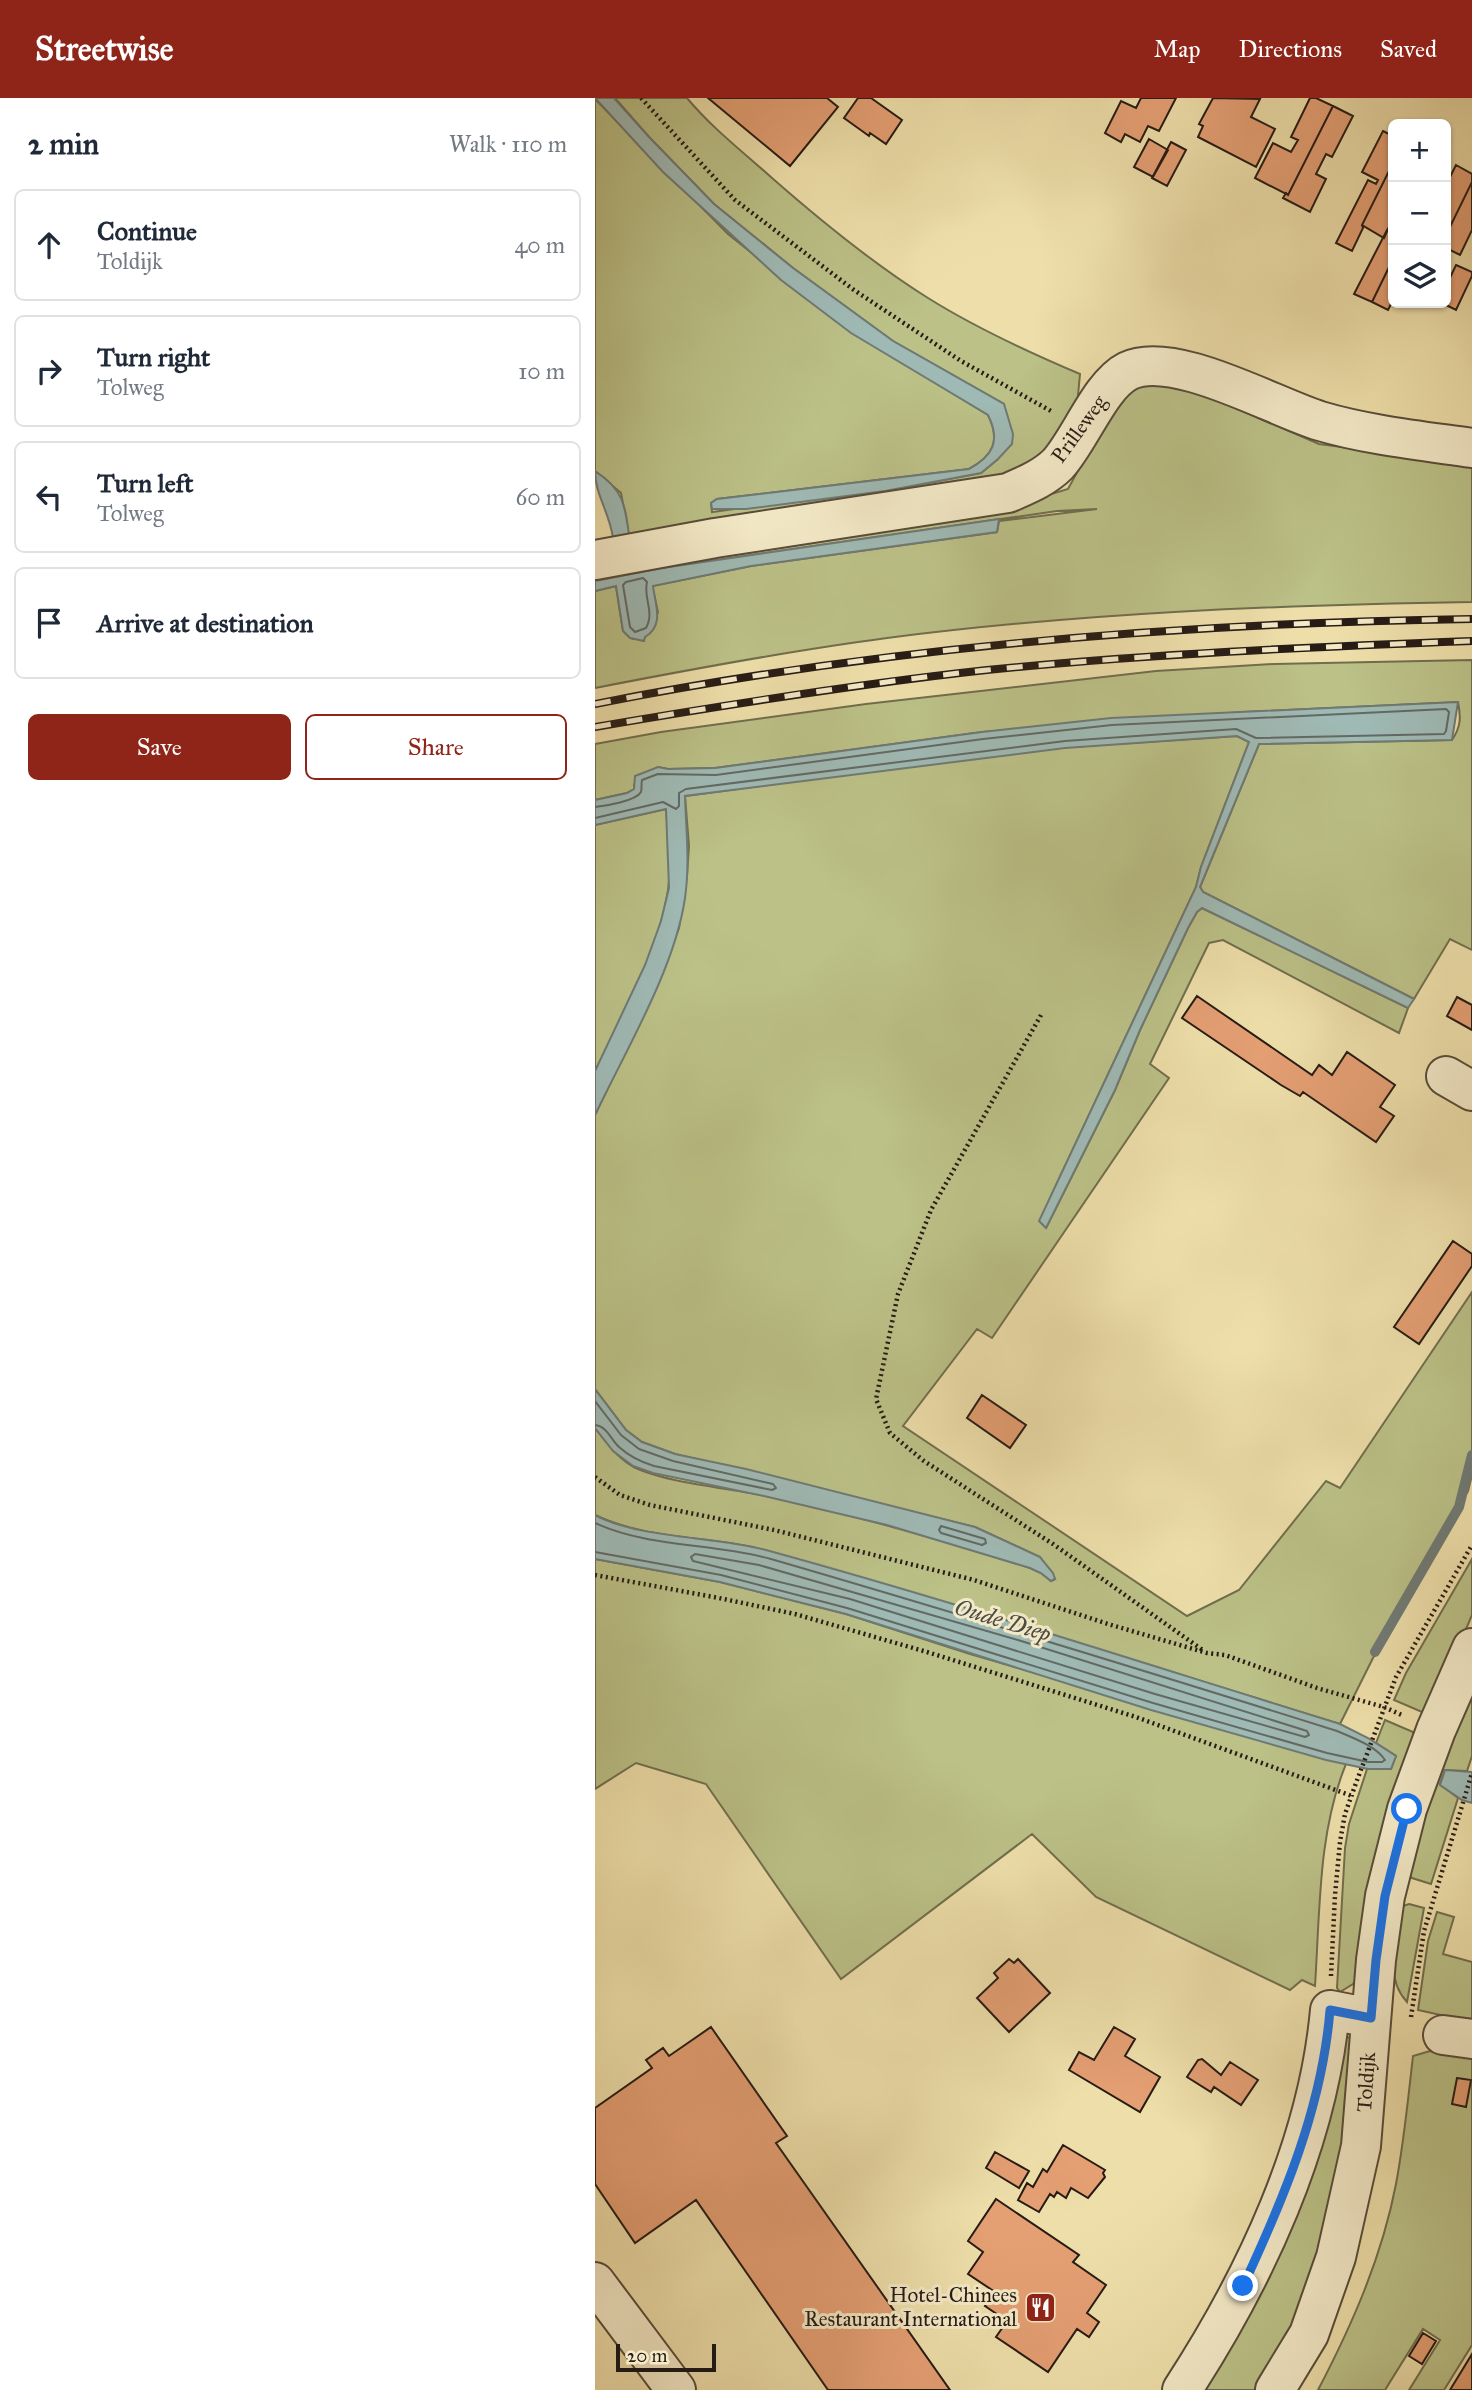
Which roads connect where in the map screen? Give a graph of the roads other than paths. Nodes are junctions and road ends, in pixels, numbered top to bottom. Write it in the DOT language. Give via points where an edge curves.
graph roads {
  1 [pos="1472,448"];
  2 [pos="595,560"];
  3 [pos="1472,1648"];
  4 [pos="1371,2018"];
  5 [pos="595,2283"];
  6 [pos="676,2390"];
  7 [pos="1182,2390"];
  8 [pos="1275,2390"];
  1 -- 2 [label="street, Prilleweg" via="1321,421 1194,372 1147,366 1127,371 1109,387 1058,464 1008,493"];
  3 -- 4 [label="street, Toldijk" via="1407,1809 1385,1896"];
  4 -- 7 [label="street" via="1330,2010 1319,2084 1292,2172 1243,2286"];
  4 -- 8 [label="street, Toldijk" via="1361,2146 1336,2257 1309,2334"];
  5 -- 6 [label="street"];
}
